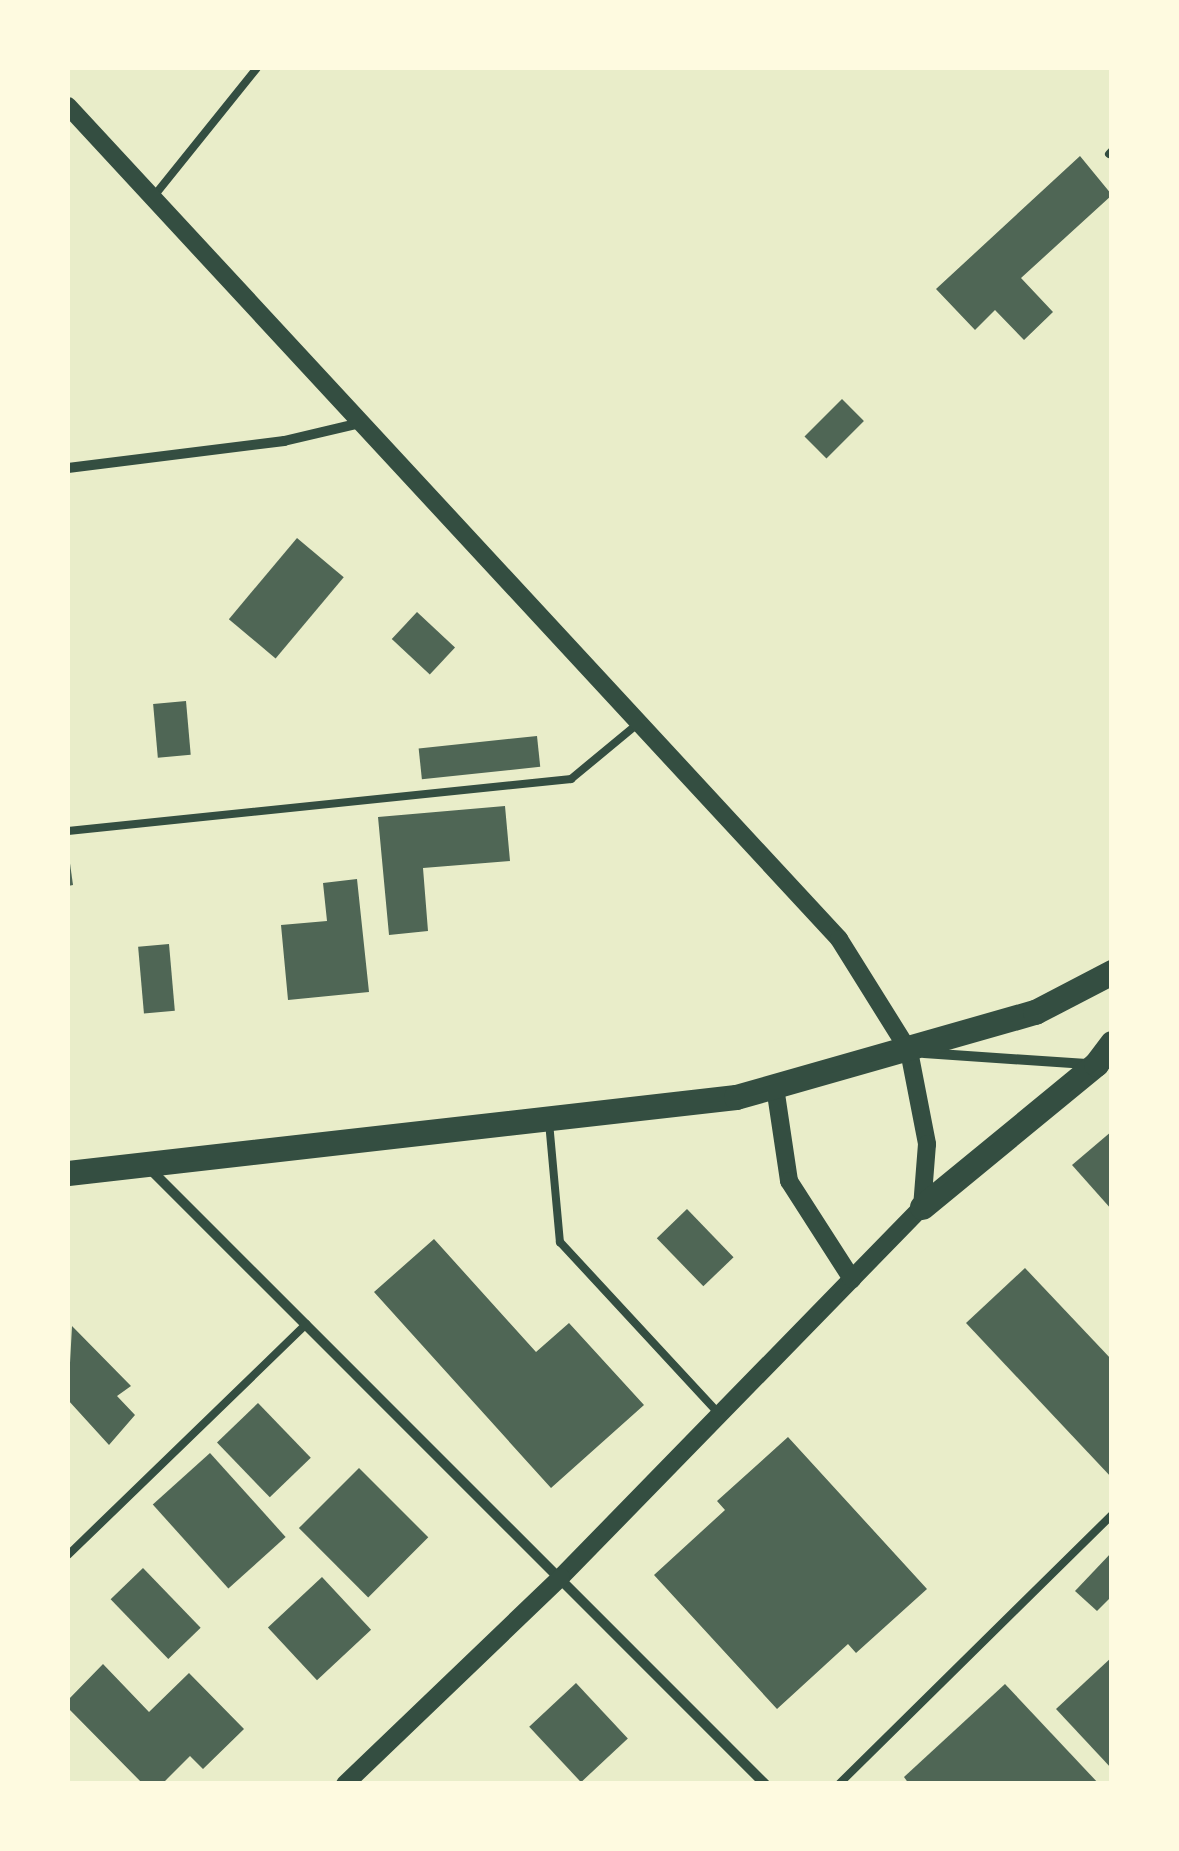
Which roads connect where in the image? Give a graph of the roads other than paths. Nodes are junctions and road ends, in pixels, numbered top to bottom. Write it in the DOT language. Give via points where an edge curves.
graph roads {
  1 [pos="257,68"];
  2 [pos="68,106"];
  3 [pos="154,196"];
  4 [pos="362,423"];
  5 [pos="68,468"];
  6 [pos="641,721"];
  7 [pos="68,831"];
  8 [pos="1112,972"];
  9 [pos="1112,1042"];
  10 [pos="908,1051"];
  11 [pos="1104,1063"];
  12 [pos="775,1087"];
  13 [pos="548,1122"];
  14 [pos="146,1165"];
  15 [pos="68,1173"];
  16 [pos="922,1207"];
  17 [pos="852,1280"];
  18 [pos="306,1324"];
  19 [pos="720,1415"];
  20 [pos="1112,1515"];
  21 [pos="68,1555"];
  22 [pos="562,1577"];
  23 [pos="345,1784"];
  24 [pos="765,1784"];
  25 [pos="839,1784"];
  1 -- 3 [label="lane"];
  2 -- 3 [label="street"];
  3 -- 4 [label="street"];
  4 -- 5 [label="street" via="284,441"];
  4 -- 6 [label="street"];
  6 -- 7 [label="lane" via="570,779"];
  6 -- 10 [label="street" via="839,939"];
  8 -- 10 [label="main road" via="1036,1012"];
  9 -- 11 [label="main road"];
  10 -- 11 [label="street"];
  10 -- 12 [label="main road"];
  10 -- 16 [label="street" via="927,1144"];
  11 -- 16 [label="main road"];
  12 -- 13 [label="main road"];
  12 -- 17 [label="street" via="789,1181"];
  13 -- 14 [label="main road"];
  13 -- 19 [label="lane" via="560,1242"];
  14 -- 15 [label="main road"];
  14 -- 18 [label="street"];
  16 -- 17 [label="street"];
  17 -- 19 [label="street"];
  18 -- 21 [label="lane"];
  18 -- 22 [label="street"];
  19 -- 22 [label="street"];
  20 -- 25 [label="lane"];
  22 -- 23 [label="street"];
  22 -- 24 [label="street"];
}
